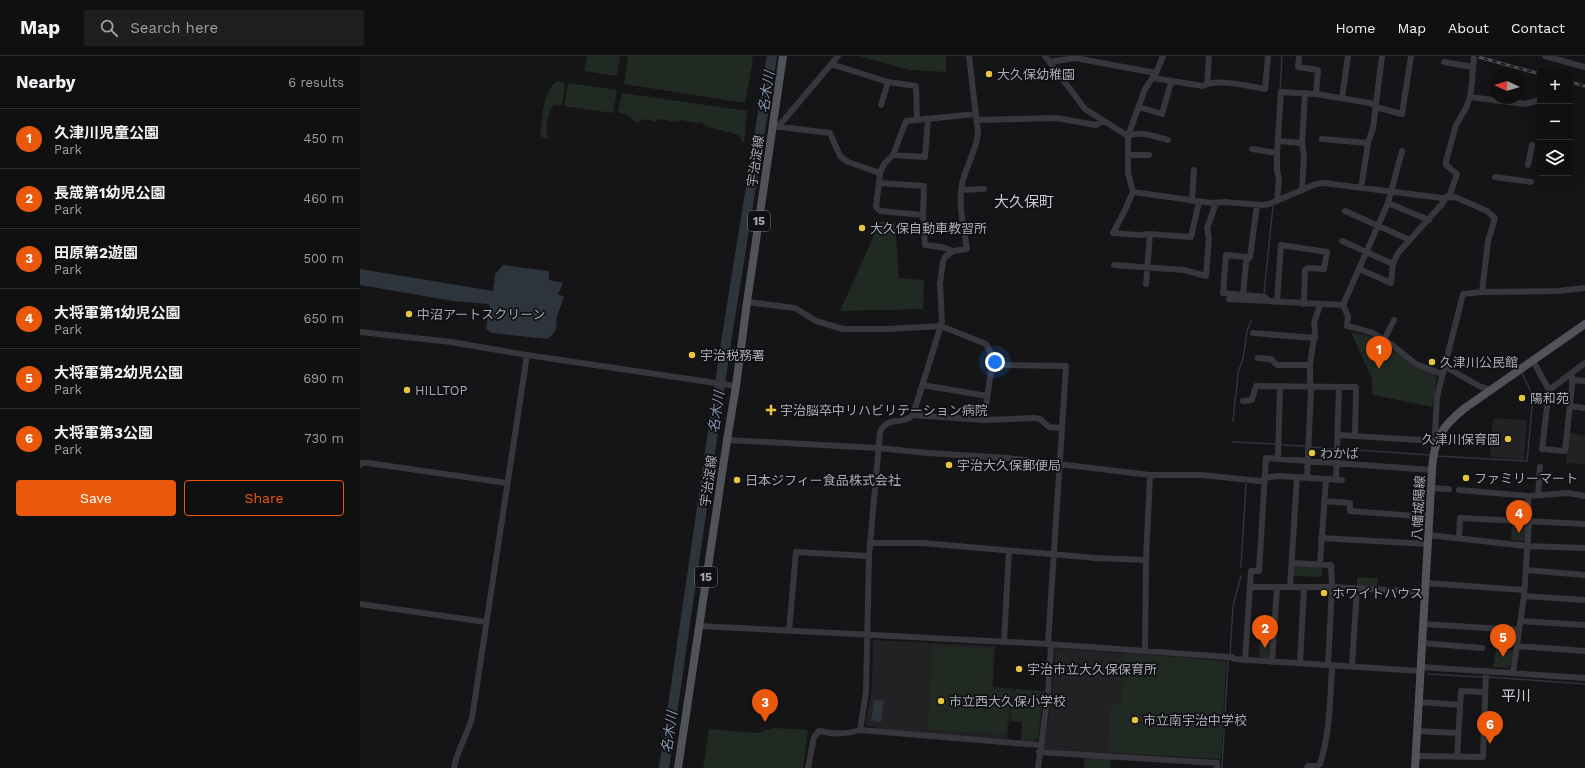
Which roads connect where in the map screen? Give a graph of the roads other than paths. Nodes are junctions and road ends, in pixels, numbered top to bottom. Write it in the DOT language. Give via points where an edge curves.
graph roads {
  1 [pos="783,56"];
  2 [pos="838,56"];
  3 [pos="969,56"];
  4 [pos="1045,56"];
  5 [pos="1163,56"];
  6 [pos="1209,56"];
  7 [pos="1268,56"];
  8 [pos="1299,56"];
  9 [pos="1348,56"];
  10 [pos="1382,56"];
  11 [pos="1411,56"];
  12 [pos="1474,56"];
  13 [pos="1545,56"];
  14 [pos="1050,62"];
  15 [pos="1444,62"];
  16 [pos="831,64"];
  17 [pos="1473,67"];
  18 [pos="1585,67"];
  19 [pos="1155,75"];
  20 [pos="888,82"];
  21 [pos="1171,82"];
  22 [pos="1206,84"];
  23 [pos="1305,93"];
  24 [pos="1316,94"];
  25 [pos="1470,97"];
  26 [pos="1342,98"];
  27 [pos="1537,101"];
  28 [pos="881,105"];
  29 [pos="1376,106"];
  30 [pos="1139,107"];
  31 [pos="976,117"];
  32 [pos="928,119"];
  33 [pos="917,120"];
  34 [pos="1103,121"];
  35 [pos="776,126"];
  36 [pos="1128,136"];
  37 [pos="1322,138"];
  38 [pos="1168,140"];
  39 [pos="1278,141"];
  40 [pos="1302,143"];
  41 [pos="1368,143"];
  42 [pos="1532,145"];
  43 [pos="1252,149"];
  44 [pos="1402,151"];
  45 [pos="1277,153"];
  46 [pos="893,155"];
  47 [pos="1128,155"];
  48 [pos="1149,155"];
  49 [pos="1528,165"];
  50 [pos="1194,170"];
  51 [pos="880,173"];
  52 [pos="1495,177"];
  53 [pos="1531,182"];
  54 [pos="880,183"];
  55 [pos="1362,188"];
  56 [pos="984,189"];
  57 [pos="961,190"];
  58 [pos="1302,190"];
  59 [pos="1391,191"];
  60 [pos="1133,192"];
  61 [pos="1447,197"];
  62 [pos="1192,201"];
  63 [pos="1277,201"];
  64 [pos="1199,202"];
  65 [pos="1216,203"];
  66 [pos="1388,203"];
  67 [pos="1257,205"];
  68 [pos="1345,211"];
  69 [pos="923,216"];
  70 [pos="1429,220"];
  71 [pos="1377,226"];
  72 [pos="1150,234"];
  73 [pos="1410,240"];
  74 [pos="1342,241"];
  75 [pos="953,251"];
  76 [pos="1366,252"];
  77 [pos="1248,259"];
  78 [pos="1393,264"];
  79 [pos="1114,265"];
  80 [pos="1147,267"];
  81 [pos="1359,269"];
  82 [pos="1146,284"];
  83 [pos="1585,288"];
  84 [pos="1482,292"];
  85 [pos="1243,295"];
  86 [pos="1229,299"];
  87 [pos="747,302"];
  88 [pos="1268,302"];
  89 [pos="1277,302"];
  90 [pos="1304,304"];
  91 [pos="1320,305"];
  92 [pos="1343,305"];
  93 [pos="1394,320"];
  94 [pos="1585,324"];
  95 [pos="941,326"];
  96 [pos="360,332"];
  97 [pos="1253,333"];
  98 [pos="1315,338"];
  99 [pos="1384,340"];
  100 [pos="527,355"];
  101 [pos="1258,358"];
  102 [pos="1533,361"];
  103 [pos="996,363"];
  104 [pos="1585,363"];
  105 [pos="1310,365"];
  106 [pos="1444,366"];
  107 [pos="1442,374"];
  108 [pos="1572,376"];
  109 [pos="1585,381"];
  110 [pos="922,385"];
  111 [pos="736,386"];
  112 [pos="1280,386"];
  113 [pos="1310,386"];
  114 [pos="1339,387"];
  115 [pos="1490,390"];
  116 [pos="1549,390"];
  117 [pos="987,396"];
  118 [pos="1242,401"];
  119 [pos="1570,406"];
  120 [pos="1585,408"];
  121 [pos="913,415"];
  122 [pos="984,420"];
  123 [pos="1062,428"];
  124 [pos="1339,435"];
  125 [pos="1355,436"];
  126 [pos="727,440"];
  127 [pos="1436,441"];
  128 [pos="878,448"];
  129 [pos="1278,459"];
  130 [pos="1308,460"];
  131 [pos="1338,462"];
  132 [pos="360,465"];
  133 [pos="1060,465"];
  134 [pos="1540,467"];
  135 [pos="1432,470"];
  136 [pos="1150,475"];
  137 [pos="1297,477"];
  138 [pos="1307,478"];
  139 [pos="1265,479"];
  140 [pos="1326,479"];
  141 [pos="507,483"];
  142 [pos="1431,488"];
  143 [pos="1449,489"];
  144 [pos="1459,490"];
  145 [pos="1538,495"];
  146 [pos="1528,496"];
  147 [pos="1585,496"];
  148 [pos="1324,500"];
  149 [pos="1429,517"];
  150 [pos="1529,522"];
  151 [pos="1585,524"];
  152 [pos="1459,537"];
  153 [pos="1321,538"];
  154 [pos="1428,539"];
  155 [pos="870,543"];
  156 [pos="1527,546"];
  157 [pos="1585,548"];
  158 [pos="1009,551"];
  159 [pos="1054,554"];
  160 [pos="869,556"];
  161 [pos="1146,560"];
  162 [pos="1292,563"];
  163 [pos="1320,564"];
  164 [pos="1526,570"];
  165 [pos="1585,575"];
  166 [pos="1426,583"];
  167 [pos="1250,587"];
  168 [pos="1277,587"];
  169 [pos="1290,587"];
  170 [pos="1304,587"];
  171 [pos="1332,588"];
  172 [pos="1357,589"];
  173 [pos="1425,592"];
  174 [pos="1524,593"];
  175 [pos="1585,600"];
  176 [pos="360,604"];
  177 [pos="1521,621"];
  178 [pos="486,622"];
  179 [pos="1423,624"];
  180 [pos="699,626"];
  181 [pos="1585,626"];
  182 [pos="1519,630"];
  183 [pos="789,631"];
  184 [pos="869,635"];
  185 [pos="1004,642"];
  186 [pos="1422,643"];
  187 [pos="1049,644"];
  188 [pos="1517,646"];
  189 [pos="1482,648"];
  190 [pos="1145,651"];
  191 [pos="1585,651"];
  192 [pos="1245,660"];
  193 [pos="1272,662"];
  194 [pos="1300,663"];
  195 [pos="1330,666"];
  196 [pos="1352,666"];
  197 [pos="1420,669"];
  198 [pos="1486,671"];
  199 [pos="1513,673"];
  200 [pos="1585,678"];
  201 [pos="1485,692"];
  202 [pos="1419,702"];
  203 [pos="1460,705"];
  204 [pos="860,730"];
  205 [pos="1417,731"];
  206 [pos="1458,733"];
  207 [pos="1040,745"];
  208 [pos="1039,752"];
  209 [pos="1415,756"];
  210 [pos="1457,757"];
  211 [pos="454,768"];
  212 [pos="678,768"];
  213 [pos="808,768"];
  214 [pos="1038,768"];
  215 [pos="1217,768"];
  216 [pos="1307,768"];
  217 [pos="1415,768"];
  1 -- 35 [label="main road, 宇治淀線 / 15"];
  2 -- 16 [label="street"];
  3 -- 31 [label="street"];
  4 -- 14 [label="street"];
  5 -- 19 [label="street"];
  6 -- 22 [label="street"];
  7 -- 22 [label="street" via="1265,89 1222,83"];
  8 -- 24 [label="street" via="1298,67 1318,70"];
  9 -- 26 [label="street"];
  10 -- 29 [label="street"];
  11 -- 29 [label="street" via="1402,114"];
  12 -- 17 [label="street"];
  13 -- 18 [label="street"];
  14 -- 19 [label="street" via="1075,58"];
  14 -- 34 [label="street" via="1085,109"];
  15 -- 17 [label="street"];
  16 -- 20 [label="street"];
  16 -- 35 [label="street"];
  17 -- 25 [label="street"];
  19 -- 21 [label="street"];
  19 -- 30 [label="street" via="1145,89"];
  20 -- 28 [label="street"];
  20 -- 33 [label="street" via="916,86"];
  21 -- 22 [label="street" via="1203,86"];
  21 -- 30 [label="street" via="1162,114"];
  23 -- 24 [label="street"];
  23 -- 39 [label="street" via="1281,92"];
  23 -- 40 [label="street"];
  24 -- 26 [label="street"];
  25 -- 27 [label="street" via="1525,104"];
  25 -- 61 [label="street" via="1456,125 1446,161 1446,165 1457,174"];
  26 -- 29 [label="street"];
  29 -- 41 [label="street"];
  30 -- 36 [label="street"];
  31 -- 32 [label="street"];
  31 -- 34 [label="street" via="1056,118 1096,125"];
  31 -- 57 [label="street" via="977,141"];
  32 -- 33 [label="street"];
  32 -- 46 [label="street" via="925,157"];
  33 -- 46 [label="street" via="906,122"];
  34 -- 36 [label="street"];
  35 -- 51 [label="street" via="830,133 840,156 848,162"];
  35 -- 87 [label="main road, 宇治淀線 / 15"];
  36 -- 38 [label="street" via="1143,134"];
  36 -- 47 [label="street"];
  37 -- 41 [label="street"];
  39 -- 40 [label="street"];
  39 -- 45 [label="street"];
  40 -- 58 [label="street"];
  41 -- 55 [label="street"];
  42 -- 49 [label="street"];
  43 -- 45 [label="street"];
  44 -- 59 [label="street"];
  45 -- 63 [label="street"];
  46 -- 51 [label="street" via="884,164"];
  47 -- 48 [label="street"];
  47 -- 60 [label="street" via="1128,173"];
  50 -- 62 [label="street"];
  51 -- 54 [label="street"];
  52 -- 53 [label="street"];
  54 -- 69 [label="street" via="876,207 880,211"];
  54 -- 69 [label="street" via="924,186"];
  55 -- 58 [label="street" via="1324,183"];
  55 -- 59 [label="street"];
  56 -- 57 [label="street"];
  57 -- 75 [label="street" via="967,249"];
  58 -- 63 [label="street"];
  59 -- 61 [label="street"];
  59 -- 66 [label="street"];
  60 -- 62 [label="street"];
  60 -- 72 [label="street" via="1113,233"];
  61 -- 70 [label="street"];
  61 -- 84 [label="street" via="1454,197 1487,211 1495,218 1488,241"];
  62 -- 64 [label="street"];
  63 -- 67 [label="street"];
  64 -- 65 [label="street"];
  64 -- 72 [label="street" via="1191,237"];
  65 -- 67 [label="street"];
  65 -- 80 [label="street" via="1207,228 1209,238 1206,276 1184,270"];
  66 -- 70 [label="street"];
  66 -- 71 [label="street"];
  67 -- 77 [label="street"];
  68 -- 71 [label="street"];
  69 -- 75 [label="street" via="925,245"];
  70 -- 73 [label="street"];
  71 -- 73 [label="street"];
  71 -- 76 [label="street"];
  72 -- 80 [label="street"];
  73 -- 78 [label="street" via="1398,253"];
  74 -- 76 [label="street"];
  75 -- 95 [label="street" via="945,257 941,274"];
  76 -- 78 [label="street"];
  76 -- 81 [label="street"];
  77 -- 85 [label="street"];
  77 -- 85 [label="street" via="1226,255 1223,293"];
  78 -- 81 [label="street" via="1391,282"];
  79 -- 80 [label="street"];
  80 -- 82 [label="street"];
  81 -- 92 [label="street"];
  83 -- 84 [label="street"];
  84 -- 106 [label="street" via="1466,293 1462,297"];
  85 -- 88 [label="street" via="1265,297"];
  86 -- 88 [label="street"];
  87 -- 95 [label="street" via="795,308 816,321 842,329"];
  87 -- 111 [label="main road, 宇治淀線 / 15"];
  88 -- 89 [label="street"];
  89 -- 90 [label="street"];
  89 -- 90 [label="street" via="1281,245 1327,252 1324,269 1305,270"];
  90 -- 91 [label="street"];
  91 -- 92 [label="street"];
  91 -- 98 [label="street" via="1314,322"];
  92 -- 99 [label="street" via="1348,316 1347,326 1360,328"];
  93 -- 99 [label="street"];
  94 -- 102 [label="main road, 八幡城陽線"];
  95 -- 103 [label="street" via="986,344"];
  95 -- 110 [label="street"];
  96 -- 100 [label="street" via="451,342"];
  97 -- 98 [label="street"];
  98 -- 105 [label="street"];
  99 -- 107 [label="street" via="1416,364"];
  100 -- 111 [label="street"];
  100 -- 141 [label="street"];
  101 -- 105 [label="street" via="1271,359 1277,365"];
  102 -- 115 [label="main road, 八幡城陽線"];
  102 -- 116 [label="street"];
  103 -- 117 [label="street" via="991,370"];
  103 -- 123 [label="street" via="1066,366"];
  104 -- 108 [label="street"];
  105 -- 113 [label="street"];
  106 -- 107 [label="street"];
  106 -- 115 [label="street"];
  107 -- 127 [label="street" via="1437,397"];
  108 -- 109 [label="street"];
  108 -- 116 [label="street"];
  108 -- 119 [label="street"];
  110 -- 117 [label="street"];
  110 -- 121 [label="street"];
  111 -- 126 [label="main road, 宇治淀線 / 15"];
  112 -- 113 [label="street"];
  112 -- 118 [label="street" via="1256,386 1252,400"];
  112 -- 129 [label="street"];
  113 -- 114 [label="street"];
  113 -- 130 [label="street"];
  114 -- 124 [label="street"];
  114 -- 125 [label="street" via="1356,387"];
  115 -- 127 [label="main road, 八幡城陽線" via="1453,417"];
  116 -- 119 [label="street" via="1542,449 1565,451"];
  117 -- 122 [label="street"];
  119 -- 120 [label="street"];
  121 -- 122 [label="street"];
  121 -- 128 [label="street" via="908,419 883,425"];
  122 -- 123 [label="street" via="1035,418 1049,427"];
  123 -- 133 [label="street"];
  124 -- 125 [label="street"];
  124 -- 131 [label="street"];
  125 -- 127 [label="street"];
  126 -- 128 [label="street"];
  126 -- 180 [label="main road, 宇治淀線 / 15"];
  127 -- 135 [label="main road, 八幡城陽線"];
  128 -- 133 [label="street"];
  128 -- 155 [label="street"];
  129 -- 130 [label="street"];
  129 -- 139 [label="street" via="1266,458"];
  130 -- 131 [label="street"];
  130 -- 138 [label="street"];
  131 -- 135 [label="street"];
  131 -- 140 [label="street" via="1339,480"];
  132 -- 141 [label="street" via="368,463"];
  133 -- 136 [label="street"];
  133 -- 159 [label="street"];
  134 -- 145 [label="street"];
  135 -- 142 [label="main road, 八幡城陽線"];
  136 -- 139 [label="street" via="1202,475 1260,481"];
  136 -- 161 [label="street"];
  137 -- 138 [label="street"];
  137 -- 139 [label="street" via="1269,476"];
  137 -- 162 [label="street"];
  138 -- 140 [label="street"];
  139 -- 167 [label="street" via="1259,572 1251,571"];
  140 -- 148 [label="street"];
  141 -- 178 [label="street"];
  142 -- 143 [label="street"];
  142 -- 149 [label="main road, 八幡城陽線"];
  144 -- 146 [label="street"];
  145 -- 146 [label="street"];
  145 -- 147 [label="street" via="1568,493"];
  146 -- 150 [label="street"];
  148 -- 149 [label="street" via="1350,503 1350,511"];
  148 -- 153 [label="street"];
  149 -- 154 [label="main road, 八幡城陽線"];
  150 -- 151 [label="street"];
  150 -- 152 [label="street" via="1460,518"];
  150 -- 156 [label="street"];
  152 -- 154 [label="street"];
  152 -- 156 [label="street"];
  153 -- 154 [label="street"];
  153 -- 163 [label="street"];
  154 -- 166 [label="main road, 八幡城陽線"];
  155 -- 158 [label="street" via="922,543"];
  155 -- 160 [label="street"];
  156 -- 157 [label="street"];
  156 -- 164 [label="street"];
  158 -- 159 [label="street"];
  158 -- 185 [label="street"];
  159 -- 161 [label="street"];
  159 -- 187 [label="street"];
  160 -- 183 [label="street" via="796,552"];
  160 -- 184 [label="street"];
  161 -- 190 [label="street"];
  162 -- 163 [label="street"];
  162 -- 169 [label="street"];
  163 -- 171 [label="street" via="1331,565"];
  164 -- 165 [label="street"];
  164 -- 174 [label="street"];
  166 -- 173 [label="main road, 八幡城陽線"];
  166 -- 174 [label="street"];
  167 -- 168 [label="street"];
  167 -- 192 [label="street"];
  168 -- 169 [label="street"];
  168 -- 193 [label="street"];
  169 -- 170 [label="street"];
  170 -- 171 [label="street"];
  170 -- 194 [label="street"];
  171 -- 172 [label="street"];
  171 -- 195 [label="street"];
  172 -- 173 [label="street"];
  172 -- 196 [label="street"];
  173 -- 179 [label="main road, 八幡城陽線"];
  174 -- 175 [label="street"];
  174 -- 177 [label="street"];
  176 -- 178 [label="street"];
  177 -- 181 [label="street"];
  177 -- 182 [label="street"];
  178 -- 211 [label="street" via="472,718 456,756"];
  179 -- 182 [label="street"];
  179 -- 186 [label="main road, 八幡城陽線"];
  180 -- 183 [label="street"];
  180 -- 212 [label="main road, 宇治淀線 / 15"];
  182 -- 188 [label="street"];
  183 -- 184 [label="street"];
  184 -- 185 [label="street"];
  184 -- 204 [label="street" via="866,692"];
  185 -- 187 [label="street"];
  186 -- 189 [label="street"];
  186 -- 197 [label="main road, 八幡城陽線"];
  187 -- 190 [label="street"];
  187 -- 207 [label="street" via="1048,694"];
  188 -- 191 [label="street"];
  188 -- 199 [label="street"];
  190 -- 192 [label="street"];
  192 -- 193 [label="street"];
  193 -- 194 [label="street"];
  194 -- 195 [label="street"];
  195 -- 196 [label="street"];
  195 -- 216 [label="street" via="1330,706 1324,752 1320,764"];
  196 -- 197 [label="street"];
  197 -- 198 [label="street"];
  197 -- 202 [label="main road, 八幡城陽線"];
  198 -- 199 [label="street"];
  198 -- 201 [label="street"];
  199 -- 200 [label="street"];
  201 -- 203 [label="street" via="1461,691"];
  201 -- 210 [label="street" via="1483,757"];
  202 -- 203 [label="street"];
  202 -- 205 [label="main road, 八幡城陽線"];
  203 -- 206 [label="street"];
  204 -- 207 [label="street"];
  204 -- 213 [label="street" via="847,734 818,731 814,737"];
  205 -- 206 [label="street"];
  205 -- 209 [label="main road, 八幡城陽線"];
  206 -- 210 [label="street"];
  207 -- 208 [label="street"];
  208 -- 214 [label="street"];
  208 -- 215 [label="street" via="1217,763"];
  209 -- 210 [label="street"];
  209 -- 217 [label="main road, 八幡城陽線"];
}
